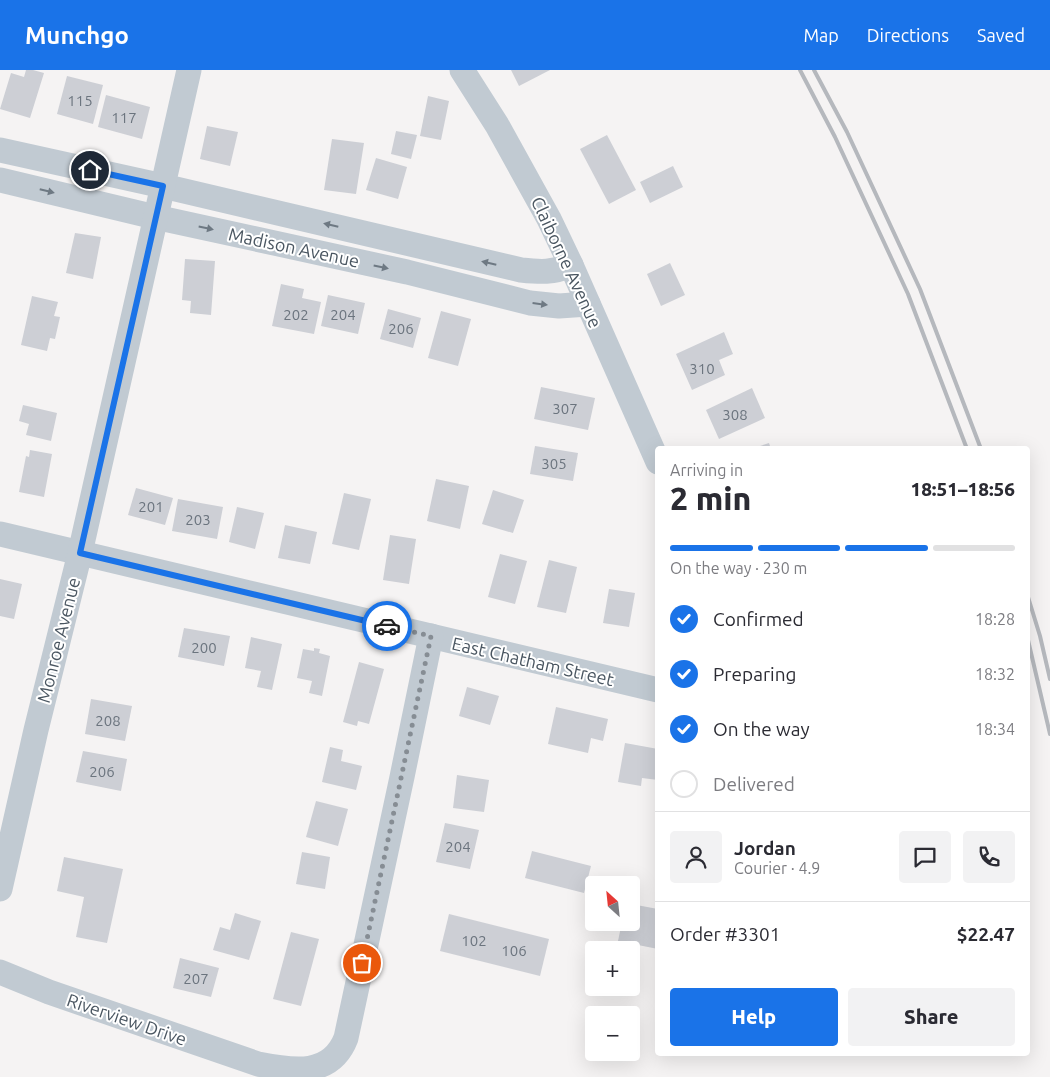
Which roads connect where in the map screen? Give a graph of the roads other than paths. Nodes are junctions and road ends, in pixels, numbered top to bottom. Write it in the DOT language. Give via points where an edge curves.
graph roads {
  1 [pos="189,70"];
  2 [pos="462,70"];
  3 [pos="0,150"];
  4 [pos="0,180"];
  5 [pos="163,186"];
  6 [pos="155,217"];
  7 [pos="571,265"];
  8 [pos="588,304"];
  9 [pos="655,455"];
  10 [pos="0,534"];
  11 [pos="80,553"];
  12 [pos="431,636"];
  13 [pos="655,689"];
  14 [pos="0,889"];
  15 [pos="0,972"];
  1 -- 5 [label="street, Monroe Avenue"];
  2 -- 7 [label="street, Claiborne Avenue" via="497,125"];
  3 -- 5 [label="street, Madison Avenue"];
  4 -- 6 [label="street, Madison Avenue, one-way"];
  5 -- 6 [label="street, Monroe Avenue"];
  7 -- 5 [label="street, Madison Avenue, one-way" via="545,272 521,270"];
  6 -- 8 [label="street, Madison Avenue, one-way" via="407,272 530,303"];
  6 -- 11 [label="street, Monroe Avenue"];
  7 -- 8 [label="street, Claiborne Avenue"];
  8 -- 9 [label="street, Claiborne Avenue"];
  10 -- 11 [label="street, East Chatham Street"];
  11 -- 12 [label="street, East Chatham Street"];
  11 -- 14 [label="street, Monroe Avenue"];
  12 -- 13 [label="street, East Chatham Street"];
  12 -- 15 [label="street, Riverview Drive" via="348,1028 343,1046 334,1059 306,1071 254,1063"];
}
